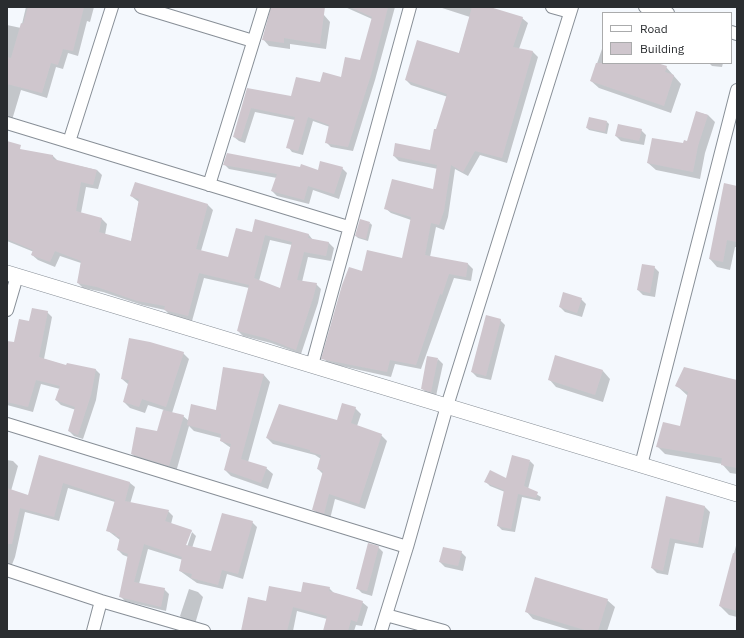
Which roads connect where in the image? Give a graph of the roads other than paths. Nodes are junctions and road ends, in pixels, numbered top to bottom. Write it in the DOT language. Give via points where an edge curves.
graph roads {
  1 [pos="112,7"];
  2 [pos="141,7"];
  3 [pos="264,7"];
  4 [pos="410,7"];
  5 [pos="552,7"];
  6 [pos="645,7"];
  7 [pos="571,10"];
  8 [pos="665,11"];
  9 [pos="253,41"];
  10 [pos="737,90"];
  11 [pos="7,123"];
  12 [pos="69,142"];
  13 [pos="209,185"];
  14 [pos="348,227"];
  15 [pos="12,274"];
  16 [pos="7,310"];
  17 [pos="312,365"];
  18 [pos="447,406"];
  19 [pos="7,424"];
  20 [pos="641,465"];
  21 [pos="737,494"];
  22 [pos="407,547"];
  23 [pos="7,570"];
  24 [pos="101,601"];
  25 [pos="386,614"];
  26 [pos="93,631"];
  27 [pos="204,631"];
  28 [pos="381,631"];
  29 [pos="444,631"];
  1 -- 12 [label="street"];
  2 -- 9 [label="street"];
  3 -- 9 [label="street"];
  4 -- 14 [label="street"];
  5 -- 7 [label="street"];
  6 -- 8 [label="street"];
  7 -- 18 [label="street"];
  9 -- 13 [label="street"];
  10 -- 20 [label="street"];
  11 -- 12 [label="street"];
  12 -- 13 [label="street"];
  13 -- 14 [label="street"];
  14 -- 17 [label="street"];
  15 -- 16 [label="street"];
  15 -- 17 [label="street"];
  17 -- 18 [label="street"];
  18 -- 20 [label="street"];
  18 -- 22 [label="street"];
  19 -- 22 [label="street"];
  20 -- 21 [label="street"];
  22 -- 25 [label="street"];
  23 -- 24 [label="street"];
  24 -- 26 [label="street"];
  24 -- 27 [label="street"];
  25 -- 28 [label="street"];
  25 -- 29 [label="street"];
}
